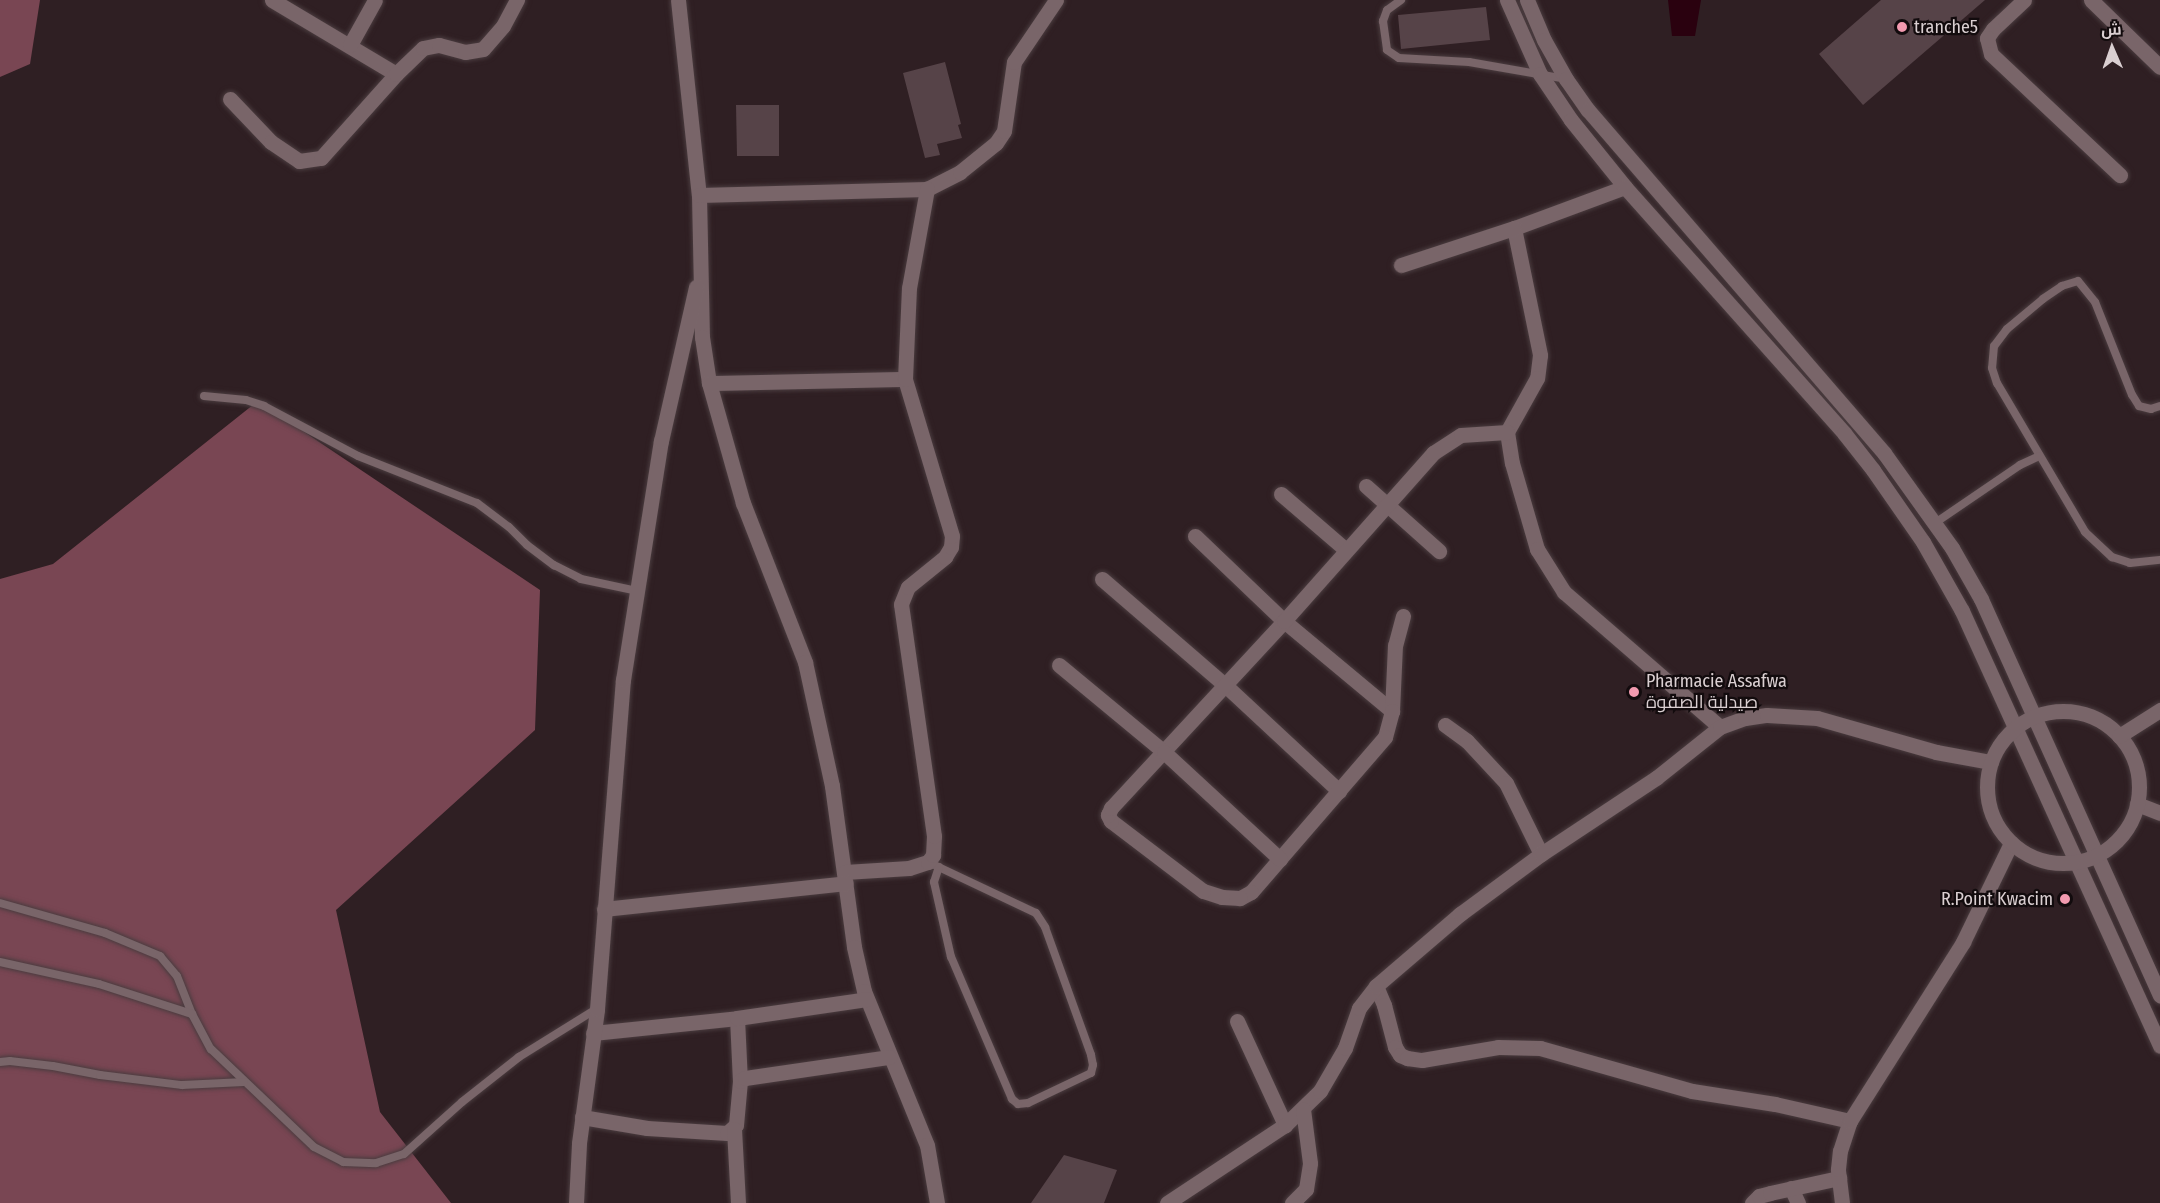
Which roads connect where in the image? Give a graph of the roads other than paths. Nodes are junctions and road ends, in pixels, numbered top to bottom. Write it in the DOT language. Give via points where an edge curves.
graph roads {
  1 [pos="272,0"];
  2 [pos="375,0"];
  3 [pos="517,0"];
  4 [pos="678,0"];
  5 [pos="1056,0"];
  6 [pos="1401,0"];
  7 [pos="1507,0"];
  8 [pos="1527,0"];
  9 [pos="2024,0"];
  10 [pos="2091,0"];
  11 [pos="350,45"];
  12 [pos="2160,67"];
  13 [pos="396,74"];
  14 [pos="1540,75"];
  15 [pos="1566,80"];
  16 [pos="230,99"];
  17 [pos="2120,175"];
  18 [pos="1625,186"];
  19 [pos="927,189"];
  20 [pos="699,195"];
  21 [pos="1514,228"];
  22 [pos="1401,264"];
  23 [pos="700,266"];
  24 [pos="905,380"];
  25 [pos="709,383"];
  26 [pos="204,396"];
  27 [pos="2160,406"];
  28 [pos="1508,432"];
  29 [pos="2039,456"];
  30 [pos="1366,486"];
  31 [pos="1281,494"];
  32 [pos="1388,503"];
  33 [pos="1935,523"];
  34 [pos="1195,536"];
  35 [pos="1346,550"];
  36 [pos="1439,551"];
  37 [pos="2160,560"];
  38 [pos="1102,579"];
  39 [pos="637,591"];
  40 [pos="1403,616"];
  41 [pos="1284,621"];
  42 [pos="1059,665"];
  43 [pos="1225,685"];
  44 [pos="2160,710"];
  45 [pos="1392,711"];
  46 [pos="2033,718"];
  47 [pos="1445,725"];
  48 [pos="1720,727"];
  49 [pos="2015,728"];
  50 [pos="2120,736"];
  51 [pos="1164,752"];
  52 [pos="1991,762"];
  53 [pos="1339,791"];
  54 [pos="2138,804"];
  55 [pos="2160,813"];
  56 [pos="2011,843"];
  57 [pos="1541,854"];
  58 [pos="2096,855"];
  59 [pos="1280,859"];
  60 [pos="2075,862"];
  61 [pos="934,865"];
  62 [pos="846,878"];
  63 [pos="0,903"];
  64 [pos="604,909"];
  65 [pos="0,962"];
  66 [pos="1376,986"];
  67 [pos="2160,994"];
  68 [pos="867,999"];
  69 [pos="597,1009"];
  70 [pos="192,1014"];
  71 [pos="737,1018"];
  72 [pos="1237,1021"];
  73 [pos="593,1033"];
  74 [pos="2160,1047"];
  75 [pos="889,1057"];
  76 [pos="0,1062"];
  77 [pos="740,1081"];
  78 [pos="244,1082"];
  79 [pos="1303,1109"];
  80 [pos="582,1117"];
  81 [pos="1850,1121"];
  82 [pos="1284,1125"];
  83 [pos="734,1129"];
  84 [pos="1839,1178"];
  85 [pos="1791,1188"];
  86 [pos="576,1203"];
  87 [pos="738,1203"];
  88 [pos="937,1203"];
  89 [pos="1167,1203"];
  90 [pos="1292,1203"];
  91 [pos="1752,1203"];
  92 [pos="1798,1203"];
  93 [pos="1842,1203"];
  1 -- 11 [label="street"];
  2 -- 11 [label="street"];
  3 -- 13 [label="street" via="503,26 483,49 465,52 439,45 423,48"];
  4 -- 20 [label="street"];
  5 -- 19 [label="street" via="1014,62 1004,131 996,143 960,172"];
  6 -- 14 [label="lane" via="1387,10 1383,21 1387,50 1399,58 1469,62"];
  7 -- 14 [label="street"];
  8 -- 15 [label="street"];
  9 -- 17 [label="street" via="1987,38 1991,54"];
  10 -- 12 [label="street"];
  11 -- 13 [label="street"];
  13 -- 16 [label="street" via="321,158 310,160 299,161 271,142"];
  14 -- 15 [label="lane"];
  14 -- 18 [label="street"];
  15 -- 33 [label="street" via="1611,139 1884,453"];
  18 -- 21 [label="street"];
  18 -- 49 [label="street" via="1873,470 1948,585"];
  19 -- 20 [label="street"];
  19 -- 24 [label="street" via="909,288"];
  20 -- 23 [label="street"];
  21 -- 22 [label="street"];
  21 -- 28 [label="street" via="1540,355 1537,378"];
  23 -- 25 [label="street" via="702,336"];
  23 -- 39 [label="street" via="661,441"];
  24 -- 25 [label="street"];
  24 -- 61 [label="street" via="952,536 945,557 908,587 902,604"];
  25 -- 62 [label="street" via="743,503 805,662 832,786"];
  26 -- 39 [label="lane" via="264,406 358,456 477,503 554,565 581,579"];
  27 -- 29 [label="lane" via="2139,406 2095,302 2084,285 2073,281 2043,299 2007,329 1991,357 1997,383"];
  28 -- 32 [label="street" via="1461,435 1433,453"];
  28 -- 48 [label="street" via="1512,463 1537,549 1559,585 1597,623"];
  29 -- 33 [label="lane"];
  29 -- 37 [label="lane" via="2098,547 2130,563"];
  30 -- 32 [label="street"];
  31 -- 35 [label="street"];
  32 -- 35 [label="street"];
  32 -- 36 [label="street"];
  33 -- 46 [label="street" via="1981,599"];
  34 -- 41 [label="street"];
  35 -- 41 [label="street"];
  38 -- 43 [label="street"];
  39 -- 64 [label="street" via="623,680"];
  40 -- 45 [label="street" via="1395,645"];
  41 -- 43 [label="street"];
  41 -- 45 [label="street"];
  42 -- 51 [label="street"];
  43 -- 51 [label="street"];
  43 -- 53 [label="street"];
  44 -- 50 [label="street"];
  45 -- 53 [label="street" via="1385,737"];
  46 -- 49 [label="street"];
  46 -- 50 [label="street" via="2056,712 2079,713"];
  46 -- 58 [label="street"];
  47 -- 57 [label="street" via="1467,741 1506,783"];
  48 -- 52 [label="street" via="1767,715 1817,718 1936,752"];
  48 -- 57 [label="street" via="1656,778"];
  49 -- 52 [label="street"];
  49 -- 60 [label="street"];
  50 -- 54 [label="street" via="2137,768"];
  51 -- 59 [label="street"];
  51 -- 59 [label="street" via="1112,808 1108,815 1111,821 1203,891 1222,897 1240,898 1251,892"];
  52 -- 56 [label="street" via="1987,783 1989,805 1997,825"];
  53 -- 59 [label="street"];
  54 -- 55 [label="street"];
  54 -- 58 [label="street" via="2123,834"];
  56 -- 60 [label="street" via="2041,860"];
  56 -- 81 [label="street" via="1963,942"];
  57 -- 66 [label="street" via="1460,914"];
  58 -- 60 [label="street"];
  58 -- 67 [label="street"];
  60 -- 74 [label="street"];
  61 -- 61 [label="lane" via="1036,914 1045,927 1091,1055 1091,1072 1028,1103 1018,1104 1012,1099 951,957 934,882"];
  61 -- 62 [label="street"];
  62 -- 64 [label="street"];
  62 -- 68 [label="street" via="854,947"];
  63 -- 70 [label="lane" via="105,933 160,956 177,976"];
  64 -- 69 [label="street"];
  65 -- 70 [label="lane" via="99,984"];
  66 -- 79 [label="street" via="1359,1008 1332,1072"];
  66 -- 81 [label="street" via="1395,1047 1407,1058 1422,1060 1498,1047 1540,1048 1692,1091"];
  68 -- 71 [label="street"];
  68 -- 75 [label="street"];
  69 -- 73 [label="street"];
  69 -- 78 [label="lane" via="519,1057 404,1154 376,1163 342,1162 314,1147"];
  70 -- 78 [label="lane" via="211,1049"];
  71 -- 73 [label="street"];
  71 -- 77 [label="street"];
  72 -- 82 [label="street"];
  73 -- 80 [label="street"];
  75 -- 77 [label="street"];
  75 -- 88 [label="street" via="927,1145"];
  76 -- 78 [label="lane" via="53,1065 100,1075 182,1084"];
  77 -- 83 [label="street"];
  79 -- 82 [label="street"];
  79 -- 90 [label="street" via="1310,1163 1306,1189"];
  80 -- 83 [label="street" via="647,1128 714,1133"];
  80 -- 86 [label="street"];
  81 -- 84 [label="street" via="1840,1151"];
  82 -- 89 [label="street"];
  83 -- 87 [label="street"];
  84 -- 85 [label="street"];
  84 -- 93 [label="street"];
  85 -- 91 [label="street" via="1759,1196"];
  85 -- 92 [label="street"];
}
